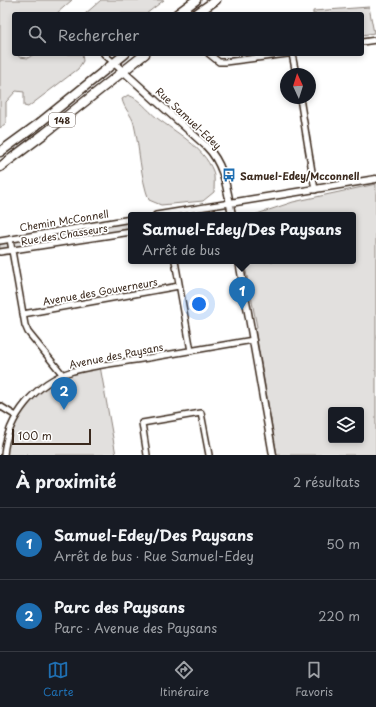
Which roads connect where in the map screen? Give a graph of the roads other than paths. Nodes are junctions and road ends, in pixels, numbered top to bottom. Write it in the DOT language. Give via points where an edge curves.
graph roads {
  1 [pos="196,0"];
  2 [pos="216,0"];
  3 [pos="180,12"];
  4 [pos="199,12"];
  5 [pos="376,40"];
  6 [pos="364,42"];
  7 [pos="106,56"];
  8 [pos="123,56"];
  9 [pos="142,56"];
  10 [pos="212,56"];
  11 [pos="272,56"];
  12 [pos="292,56"];
  13 [pos="114,63"];
  14 [pos="295,68"];
  15 [pos="123,71"];
  16 [pos="301,104"];
  17 [pos="0,152"];
  18 [pos="0,166"];
  19 [pos="376,179"];
  20 [pos="315,190"];
  21 [pos="230,203"];
  22 [pos="174,212"];
  23 [pos="232,212"];
  24 [pos="128,219"];
  25 [pos="128,232"];
  26 [pos="10,239"];
  27 [pos="0,241"];
  28 [pos="12,251"];
  29 [pos="0,252"];
  30 [pos="175,264"];
  31 [pos="240,264"];
  32 [pos="179,286"];
  33 [pos="23,314"];
  34 [pos="253,340"];
  35 [pos="191,350"];
  36 [pos="63,375"];
  37 [pos="0,406"];
  38 [pos="16,416"];
  39 [pos="4,455"];
  40 [pos="148,455"];
  41 [pos="209,455"];
  42 [pos="273,455"];
  1 -- 3 [label="highway"];
  2 -- 4 [label="highway"];
  5 -- 6 [label="street"];
  7 -- 13 [label="street, Rue Samuel-Edey"];
  8 -- 13 [label="highway, 148"];
  9 -- 15 [label="highway, 148"];
  10 -- 11 [label="street" via="219,62"];
  12 -- 14 [label="street"];
  13 -- 15 [label="street, Rue Samuel-Edey"];
  13 -- 17 [label="highway, 148" via="38,125"];
  15 -- 18 [label="highway, 148"];
  15 -- 21 [label="street, Rue Samuel-Edey" via="212,152 222,170"];
  16 -- 20 [label="street"];
  19 -- 20 [label="street"];
  20 -- 21 [label="street"];
  21 -- 22 [label="street"];
  21 -- 23 [label="street, Rue Samuel-Edey"];
  24 -- 26 [label="street, Chemin McConnell"];
  25 -- 28 [label="street, Rue des Chasseurs"];
  26 -- 27 [label="street, Chemin McConnell"];
  26 -- 28 [label="street"];
  28 -- 29 [label="street, Rue des Chasseurs"];
  28 -- 33 [label="street"];
  30 -- 32 [label="street"];
  31 -- 34 [label="street"];
  32 -- 33 [label="street, Avenue des Gouverneurs"];
  32 -- 35 [label="street"];
  33 -- 36 [label="street" via="28,332"];
  34 -- 35 [label="street, Avenue des Paysans"];
  34 -- 42 [label="street"];
  35 -- 36 [label="street, Avenue des Paysans"];
  36 -- 38 [label="street, Avenue des Paysans" via="33,395"];
  37 -- 38 [label="street"];
  38 -- 39 [label="street, Avenue des Paysans" via="8,435"];
  40 -- 41 [label="street" via="142,423 201,413"];
}
